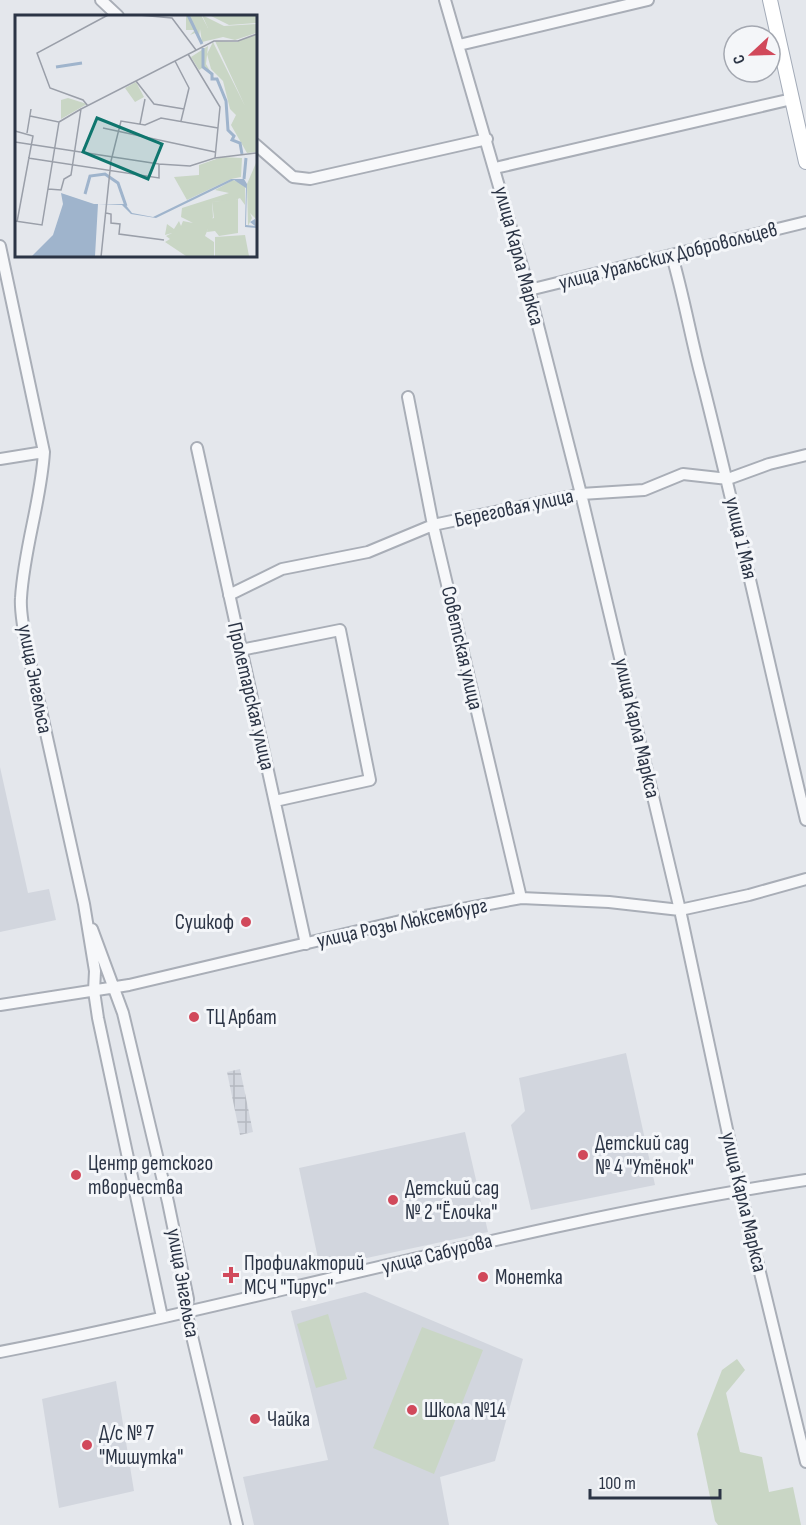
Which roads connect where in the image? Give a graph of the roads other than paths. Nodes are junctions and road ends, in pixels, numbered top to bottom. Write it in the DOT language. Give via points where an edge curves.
graph roads {
  1 [pos="100,0"];
  2 [pos="445,0"];
  3 [pos="648,0"];
  4 [pos="770,0"];
  5 [pos="117,15"];
  6 [pos="459,45"];
  7 [pos="792,99"];
  8 [pos="487,139"];
  9 [pos="256,145"];
  10 [pos="806,162"];
  11 [pos="495,168"];
  12 [pos="806,222"];
  13 [pos="0,246"];
  14 [pos="672,256"];
  15 [pos="529,290"];
  16 [pos="408,397"];
  17 [pos="197,448"];
  18 [pos="44,452"];
  19 [pos="806,455"];
  20 [pos="0,459"];
  21 [pos="728,479"];
  22 [pos="580,494"];
  23 [pos="433,525"];
  24 [pos="229,595"];
  25 [pos="241,650"];
  26 [pos="275,801"];
  27 [pos="806,820"];
  28 [pos="806,879"];
  29 [pos="520,898"];
  30 [pos="84,904"];
  31 [pos="680,910"];
  32 [pos="306,944"];
  33 [pos="116,987"];
  34 [pos="94,991"];
  35 [pos="0,1005"];
  36 [pos="806,1180"];
  37 [pos="740,1190"];
  38 [pos="186,1311"];
  39 [pos="162,1317"];
  40 [pos="0,1352"];
  41 [pos="806,1461"];
  42 [pos="237,1525"];
  1 -- 5 [label="street"];
  2 -- 6 [label="street, улица Карла Маркса"];
  3 -- 6 [label="street"];
  4 -- 7 [label="main road"];
  6 -- 8 [label="street, улица Карла Маркса"];
  7 -- 10 [label="main road"];
  7 -- 11 [label="street"];
  8 -- 9 [label="street" via="310,179 293,177"];
  8 -- 11 [label="street, улица Карла Маркса"];
  11 -- 15 [label="street, улица Карла Маркса"];
  12 -- 14 [label="street, улица Уральских Добровольцев"];
  13 -- 18 [label="street, улица Энгельса"];
  14 -- 15 [label="street, улица Уральских Добровольцев"];
  14 -- 21 [label="street, улица 1 Мая"];
  15 -- 22 [label="street, улица Карла Маркса"];
  16 -- 23 [label="street, Советская улица"];
  17 -- 24 [label="street, Пролетарская улица"];
  18 -- 20 [label="street"];
  18 -- 30 [label="street, улица Энгельса" via="21,599 24,634"];
  19 -- 21 [label="street, Береговая улица"];
  21 -- 22 [label="street, Береговая улица" via="683,474 644,490"];
  21 -- 27 [label="street, улица 1 Мая"];
  22 -- 23 [label="street, Береговая улица"];
  22 -- 31 [label="street, улица Карла Маркса"];
  23 -- 24 [label="street, Береговая улица" via="368,552 282,569"];
  23 -- 29 [label="street, Советская улица"];
  24 -- 25 [label="street, Пролетарская улица"];
  25 -- 26 [label="street, Пролетарская улица"];
  25 -- 26 [label="street" via="340,630 369,780"];
  26 -- 32 [label="street, Пролетарская улица"];
  28 -- 31 [label="street, улица Розы Люксембург"];
  29 -- 31 [label="street, улица Розы Люксембург"];
  29 -- 32 [label="street, улица Розы Люксембург" via="408,919"];
  30 -- 33 [label="street, улица Энгельса"];
  30 -- 34 [label="street, улица Энгельса" via="95,971"];
  31 -- 37 [label="street, улица Карла Маркса"];
  32 -- 33 [label="street, улица Розы Люксембург"];
  33 -- 34 [label="street, улица Розы Люксембург"];
  33 -- 38 [label="street, улица Энгельса" via="168,1202 188,1299"];
  34 -- 35 [label="street, улица Розы Люксембург"];
  34 -- 39 [label="street, улица Энгельса"];
  36 -- 37 [label="street, улица Сабурова"];
  37 -- 38 [label="street, улица Сабурова" via="499,1239"];
  37 -- 41 [label="street, улица Карла Маркса"];
  38 -- 39 [label="street, улица Сабурова"];
  38 -- 42 [label="street, улица Энгельса"];
  39 -- 40 [label="street, улица Сабурова"];
}
